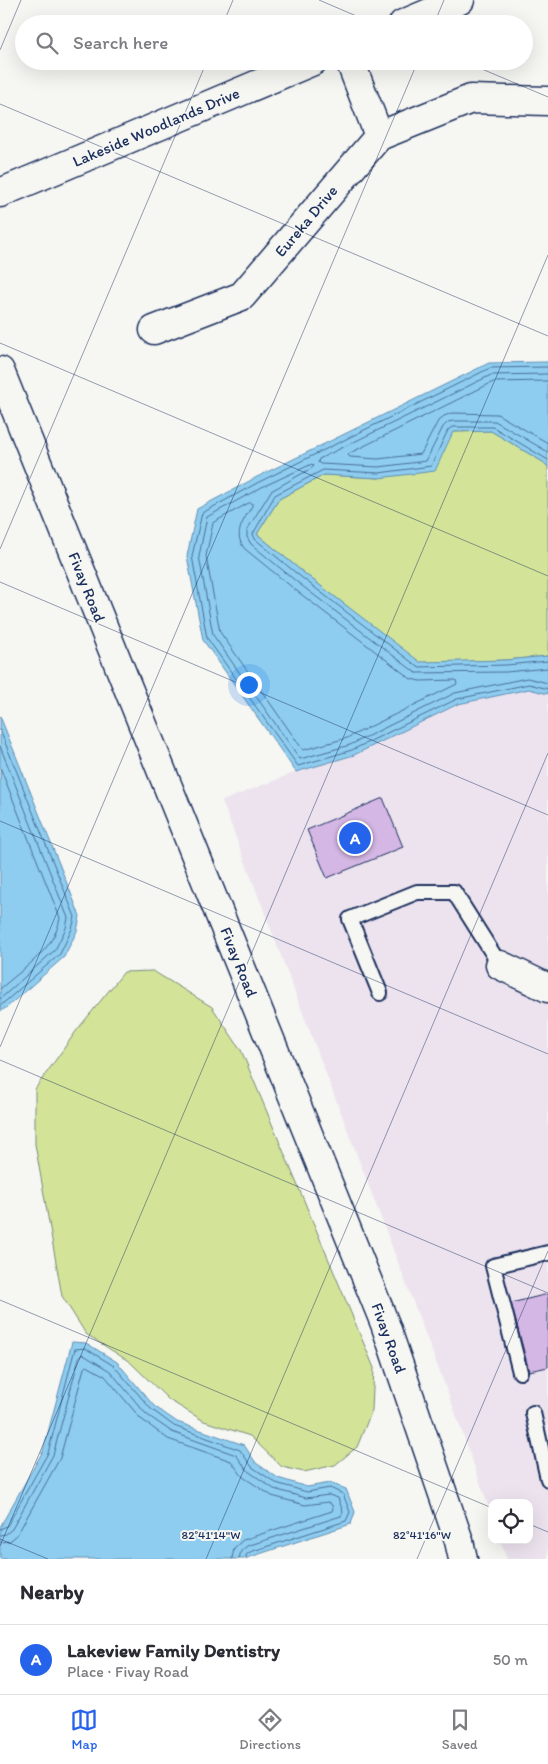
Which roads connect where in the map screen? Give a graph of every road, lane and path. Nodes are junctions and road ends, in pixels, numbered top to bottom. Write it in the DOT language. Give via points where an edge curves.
graph roads {
  1 [pos="460,0"];
  2 [pos="424,15"];
  3 [pos="292,70"];
  4 [pos="353,70"];
  5 [pos="548,102"];
  6 [pos="378,136"];
  7 [pos="0,193"];
  8 [pos="154,330"];
  9 [pos="0,371"];
  10 [pos="500,965"];
  11 [pos="548,988"];
  12 [pos="380,993"];
  13 [pos="548,1253"];
  14 [pos="520,1372"];
  15 [pos="532,1413"];
  16 [pos="548,1479"];
  17 [pos="463,1559"];
  1 -- 2 [label="street"];
  3 -- 7 [label="street, Lakeside Woodlands Drive"];
  4 -- 6 [label="street"];
  5 -- 6 [label="street" via="471,99"];
  6 -- 8 [label="street, Eureka Drive" via="242,296"];
  9 -- 17 [label="street, Fivay Road" via="385,1324 460,1541"];
  10 -- 11 [label="street"];
  10 -- 12 [label="lane" via="454,892 418,892 350,919"];
  13 -- 14 [label="lane" via="494,1266"];
  15 -- 16 [label="lane"];
}
